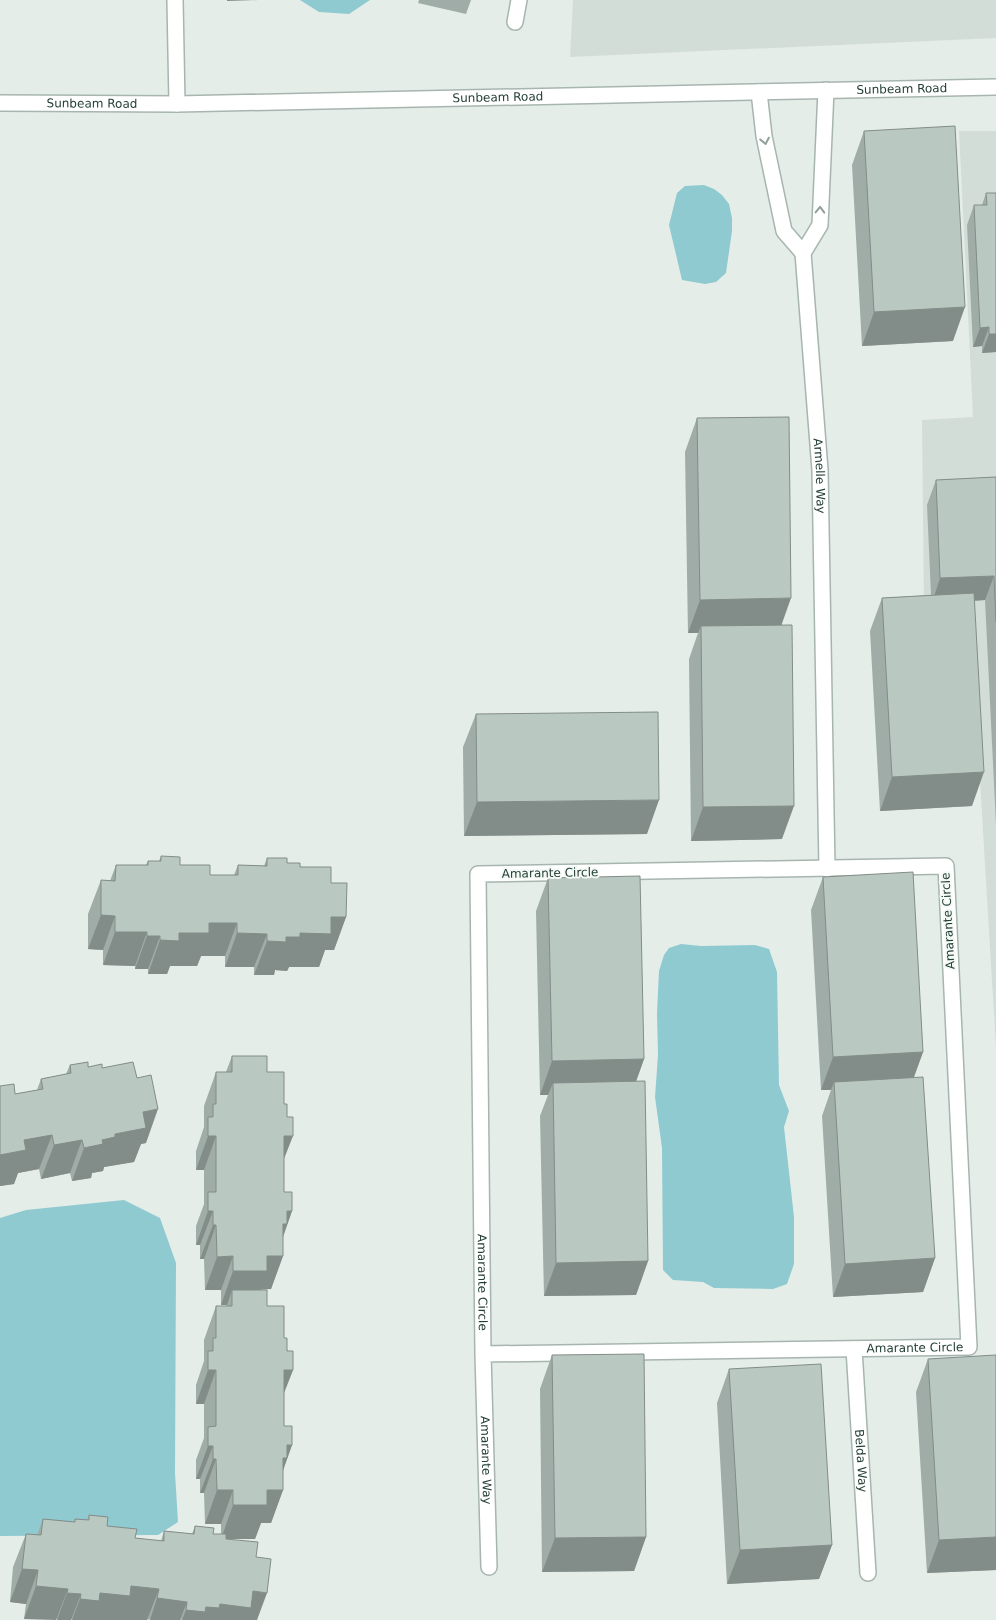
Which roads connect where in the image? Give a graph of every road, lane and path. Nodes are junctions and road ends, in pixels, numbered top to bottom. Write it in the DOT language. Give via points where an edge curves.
graph roads {
  1 [pos="175,0"];
  2 [pos="519,0"];
  3 [pos="515,22"];
  4 [pos="996,87"];
  5 [pos="826,90"];
  6 [pos="759,92"];
  7 [pos="0,103"];
  8 [pos="177,104"];
  9 [pos="803,253"];
  10 [pos="826,869"];
  11 [pos="854,1349"];
  12 [pos="483,1354"];
  13 [pos="489,1567"];
  14 [pos="868,1573"];
  1 -- 8 [label="street"];
  2 -- 3 [label="street"];
  4 -- 5 [label="street, Sunbeam Road"];
  5 -- 6 [label="street, Sunbeam Road"];
  9 -- 5 [label="street, one-way" via="820,226"];
  6 -- 8 [label="street, Sunbeam Road"];
  6 -- 9 [label="street, one-way" via="764,136 784,231"];
  7 -- 8 [label="street, Sunbeam Road"];
  9 -- 10 [label="street, Armelle Way" via="820,470"];
  10 -- 11 [label="street, Amarante Circle" via="946,866 969,1347"];
  10 -- 12 [label="street, Amarante Circle" via="478,874"];
  11 -- 12 [label="street, Amarante Circle"];
  11 -- 14 [label="street, Belda Way"];
  12 -- 13 [label="street, Amarante Way"];
}
